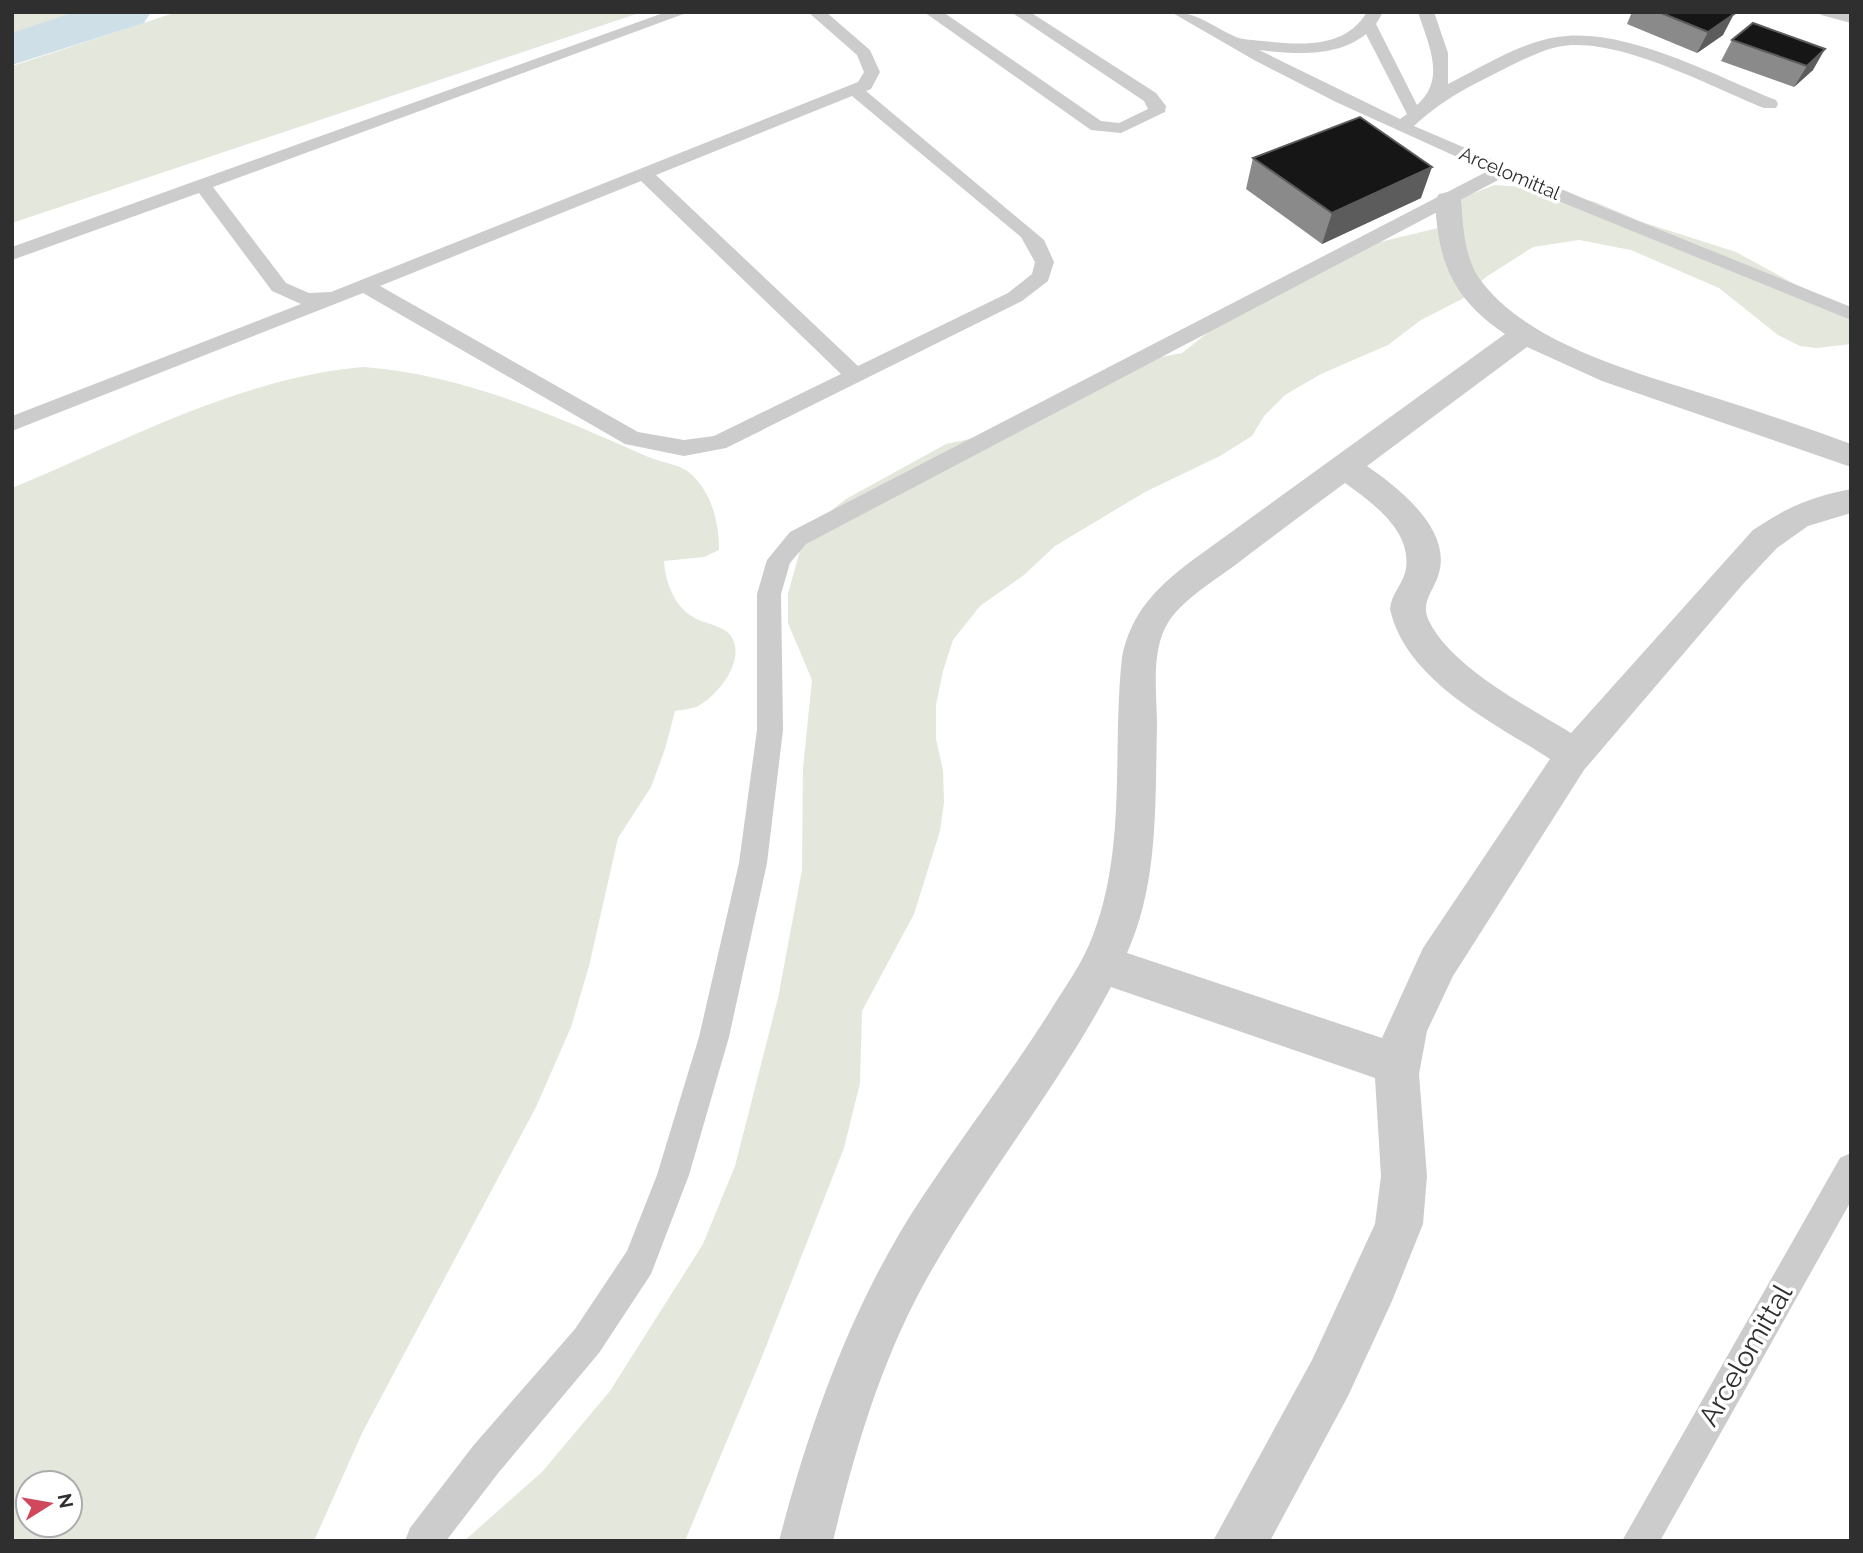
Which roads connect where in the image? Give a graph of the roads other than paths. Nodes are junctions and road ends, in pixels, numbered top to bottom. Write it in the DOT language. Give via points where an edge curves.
graph roads {
  1 [pos="681,12"];
  2 [pos="816,12"];
  3 [pos="932,12"];
  4 [pos="1019,12"];
  5 [pos="1179,12"];
  6 [pos="1426,12"];
  7 [pos="1827,12"];
  8 [pos="1851,18"];
  9 [pos="1372,19"];
  10 [pos="1226,40"];
  11 [pos="856,91"];
  12 [pos="1437,96"];
  13 [pos="1770,104"];
  14 [pos="1410,121"];
  15 [pos="1504,170"];
  16 [pos="645,175"];
  17 [pos="202,185"];
  18 [pos="1448,200"];
  19 [pos="12,254"];
  20 [pos="365,286"];
  21 [pos="342,295"];
  22 [pos="1851,314"];
  23 [pos="1526,333"];
  24 [pos="855,375"];
  25 [pos="12,424"];
  26 [pos="1851,456"];
  27 [pos="1346,467"];
  28 [pos="1851,501"];
  29 [pos="1574,755"];
  30 [pos="1101,964"];
  31 [pos="1399,1065"];
  32 [pos="1851,1169"];
  33 [pos="423,1541"];
  34 [pos="806,1541"];
  35 [pos="1240,1541"];
  36 [pos="1640,1541"];
  1 -- 17 [label="lane"];
  2 -- 11 [label="lane" via="868,59 872,77"];
  3 -- 4 [label="lane" via="1097,125 1121,128 1156,112 1158,106 1150,97"];
  5 -- 10 [label="lane, Arcelomittal"];
  6 -- 12 [label="lane" via="1443,59"];
  7 -- 8 [label="lane"];
  9 -- 10 [label="lane" via="1352,38 1321,46 1272,47"];
  9 -- 14 [label="lane"];
  10 -- 14 [label="lane, Arcelomittal"];
  11 -- 16 [label="lane"];
  11 -- 24 [label="lane" via="1028,233 1046,262 1045,273 1028,290"];
  12 -- 13 [label="lane" via="1528,51 1587,39 1625,46"];
  12 -- 14 [label="lane"];
  14 -- 15 [label="lane, Arcelomittal"];
  15 -- 18 [label="lane"];
  15 -- 22 [label="lane, Arcelomittal"];
  16 -- 20 [label="lane"];
  16 -- 24 [label="lane"];
  17 -- 19 [label="lane"];
  17 -- 21 [label="lane" via="279,287 296,297 315,300"];
  18 -- 23 [label="street" via="1457,263 1467,283 1479,298"];
  18 -- 33 [label="lane" via="798,538 779,560 769,594 770,730 753,863 713,1037 673,1175 639,1262 587,1341"];
  20 -- 21 [label="lane"];
  20 -- 24 [label="lane" via="633,439 668,447 718,443"];
  21 -- 25 [label="lane"];
  23 -- 26 [label="street" via="1606,371"];
  23 -- 27 [label="street"];
  27 -- 29 [label="street" via="1398,508 1415,534 1423,571 1410,592 1408,610 1426,646 1461,679"];
  27 -- 30 [label="street" via="1202,571 1162,604 1152,619 1144,636 1137,678 1129,873 1118,924"];
  28 -- 29 [label="street" via="1796,517 1765,539"];
  29 -- 31 [label="street" via="1438,962 1406,1029"];
  30 -- 31 [label="street"];
  30 -- 34 [label="street" via="1010,1112 938,1215 883,1310 853,1383"];
  31 -- 35 [label="street" via="1398,1122 1404,1175 1399,1224 1330,1378"];
  32 -- 36 [label="lane, Arcelomittal"];
}
